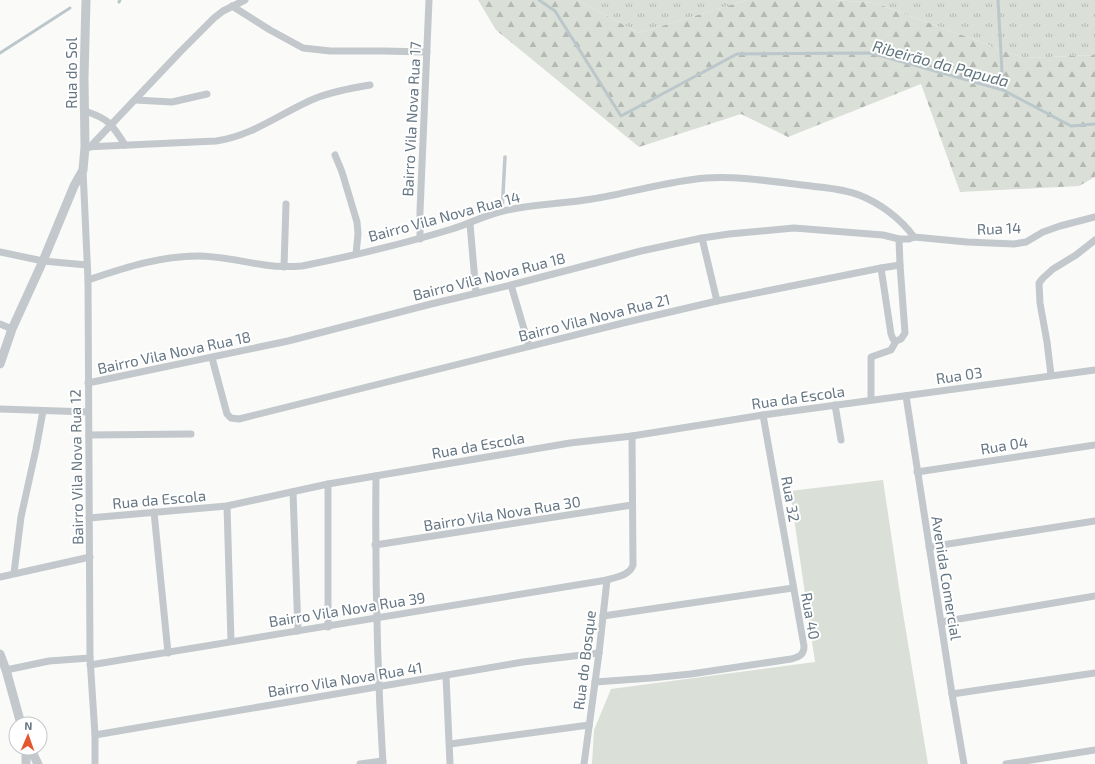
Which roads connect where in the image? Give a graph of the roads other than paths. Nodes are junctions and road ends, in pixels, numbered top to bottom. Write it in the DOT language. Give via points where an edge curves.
graph roads {
  1 [pos="86,0"];
  2 [pos="245,0"];
  3 [pos="429,0"];
  4 [pos="232,6"];
  5 [pos="427,52"];
  6 [pos="370,85"];
  7 [pos="207,94"];
  8 [pos="134,100"];
  9 [pos="85,111"];
  10 [pos="112,125"];
  11 [pos="125,145"];
  12 [pos="88,147"];
  13 [pos="335,155"];
  14 [pos="505,157"];
  15 [pos="83,170"];
  16 [pos="286,204"];
  17 [pos="502,212"];
  18 [pos="1095,217"];
  19 [pos="470,224"];
  20 [pos="914,237"];
  21 [pos="420,238"];
  22 [pos="702,238"];
  23 [pos="899,239"];
  24 [pos="1095,240"];
  25 [pos="0,252"];
  26 [pos="356,254"];
  27 [pos="43,261"];
  28 [pos="87,265"];
  29 [pos="900,265"];
  30 [pos="284,267"];
  31 [pos="881,268"];
  32 [pos="88,280"];
  33 [pos="511,285"];
  34 [pos="476,293"];
  35 [pos="717,301"];
  36 [pos="0,324"];
  37 [pos="12,329"];
  38 [pos="896,341"];
  39 [pos="529,346"];
  40 [pos="212,358"];
  41 [pos="0,364"];
  42 [pos="1095,370"];
  43 [pos="1051,375"];
  44 [pos="88,383"];
  45 [pos="906,396"];
  46 [pos="871,400"];
  47 [pos="836,405"];
  48 [pos="0,409"];
  49 [pos="43,411"];
  50 [pos="88,412"];
  51 [pos="763,415"];
  52 [pos="191,434"];
  53 [pos="89,435"];
  54 [pos="632,436"];
  55 [pos="841,440"];
  56 [pos="1095,445"];
  57 [pos="917,472"];
  58 [pos="376,476"];
  59 [pos="328,484"];
  60 [pos="293,492"];
  61 [pos="632,505"];
  62 [pos="227,506"];
  63 [pos="154,512"];
  64 [pos="89,518"];
  65 [pos="1095,521"];
  66 [pos="375,546"];
  67 [pos="929,547"];
  68 [pos="90,556"];
  69 [pos="14,573"];
  70 [pos="0,577"];
  71 [pos="607,580"];
  72 [pos="793,588"];
  73 [pos="1095,596"];
  74 [pos="603,616"];
  75 [pos="377,618"];
  76 [pos="941,622"];
  77 [pos="328,627"];
  78 [pos="298,631"];
  79 [pos="231,642"];
  80 [pos="168,653"];
  81 [pos="599,653"];
  82 [pos="0,654"];
  83 [pos="90,662"];
  84 [pos="6,670"];
  85 [pos="1095,673"];
  86 [pos="446,676"];
  87 [pos="594,682"];
  88 [pos="380,686"];
  89 [pos="952,694"];
  90 [pos="19,716"];
  91 [pos="589,726"];
  92 [pos="95,735"];
  93 [pos="450,744"];
  94 [pos="1095,750"];
  95 [pos="383,762"];
  96 [pos="95,764"];
  97 [pos="360,764"];
  98 [pos="450,764"];
  99 [pos="584,764"];
  100 [pos="964,764"];
  101 [pos="1006,764"];
  1 -- 9 [label="street, Rua do Sol"];
  2 -- 4 [label="street"];
  3 -- 5 [label="street, Bairro Vila Nova Rua 17"];
  4 -- 5 [label="street" via="303,48 330,51"];
  4 -- 8 [label="street" via="214,18"];
  5 -- 21 [label="street, Bairro Vila Nova Rua 17"];
  6 -- 11 [label="street" via="340,90 317,98 231,139"];
  7 -- 8 [label="street" via="172,102"];
  8 -- 10 [label="street"];
  9 -- 10 [label="street"];
  9 -- 12 [label="street, Rua do Sol"];
  10 -- 11 [label="street"];
  10 -- 12 [label="street"];
  11 -- 12 [label="street"];
  12 -- 15 [label="street, Rua do Sol"];
  13 -- 26 [label="street" via="357,222"];
  14 -- 17 [label="lane"];
  15 -- 27 [label="street"];
  15 -- 28 [label="street, Bairro Vila Nova Rua 12"];
  16 -- 30 [label="street"];
  17 -- 19 [label="street, Bairro Vila Nova Rua 14"];
  17 -- 20 [label="street, Bairro Vila Nova Rua 14" via="583,201 705,178 733,178 776,181 857,194 897,219"];
  18 -- 20 [label="street, Rua 14" via="1060,226 1026,242 1014,244"];
  19 -- 21 [label="street, Bairro Vila Nova Rua 14"];
  19 -- 34 [label="street"];
  20 -- 23 [label="street, Rua 14"];
  21 -- 26 [label="street, Bairro Vila Nova Rua 14"];
  22 -- 23 [label="street, Bairro Vila Nova Rua 18" via="794,228 883,235"];
  22 -- 33 [label="street, Bairro Vila Nova Rua 18"];
  22 -- 35 [label="street"];
  23 -- 29 [label="street"];
  24 -- 43 [label="street" via="1053,269 1040,283 1040,303"];
  25 -- 27 [label="street"];
  26 -- 30 [label="street, Bairro Vila Nova Rua 14" via="302,266"];
  27 -- 28 [label="street"];
  27 -- 37 [label="street"];
  28 -- 32 [label="street, Bairro Vila Nova Rua 12"];
  29 -- 31 [label="street, Bairro Vila Nova Rua 21"];
  29 -- 38 [label="street" via="905,333"];
  30 -- 32 [label="street, Bairro Vila Nova Rua 14" via="191,256 153,260"];
  31 -- 35 [label="street, Bairro Vila Nova Rua 21"];
  31 -- 38 [label="street" via="891,334"];
  32 -- 44 [label="street, Bairro Vila Nova Rua 12"];
  33 -- 34 [label="street, Bairro Vila Nova Rua 18"];
  33 -- 39 [label="street"];
  34 -- 40 [label="street, Bairro Vila Nova Rua 18"];
  35 -- 39 [label="street, Bairro Vila Nova Rua 21"];
  36 -- 37 [label="street"];
  37 -- 41 [label="street"];
  38 -- 46 [label="street" via="891,350 871,357"];
  39 -- 40 [label="street, Bairro Vila Nova Rua 21" via="235,419 225,410"];
  40 -- 44 [label="street, Bairro Vila Nova Rua 18"];
  42 -- 43 [label="street, Rua 03"];
  43 -- 45 [label="street, Rua 03"];
  44 -- 50 [label="street, Bairro Vila Nova Rua 12"];
  45 -- 46 [label="street, Rua 03"];
  45 -- 57 [label="street, Avenida Comercial"];
  46 -- 47 [label="street, Rua da Escola"];
  47 -- 51 [label="street, Rua da Escola"];
  47 -- 55 [label="street"];
  48 -- 49 [label="street"];
  49 -- 50 [label="street"];
  49 -- 69 [label="street" via="21,517"];
  50 -- 53 [label="street, Bairro Vila Nova Rua 12"];
  51 -- 54 [label="street, Rua da Escola"];
  51 -- 72 [label="street, Rua 32"];
  52 -- 53 [label="street"];
  53 -- 64 [label="street, Bairro Vila Nova Rua 12"];
  54 -- 58 [label="street, Rua da Escola" via="570,443"];
  54 -- 61 [label="street"];
  56 -- 57 [label="street, Rua 04"];
  57 -- 67 [label="street, Avenida Comercial"];
  58 -- 59 [label="street, Rua da Escola"];
  58 -- 66 [label="street"];
  59 -- 60 [label="street, Rua da Escola"];
  59 -- 77 [label="street"];
  60 -- 62 [label="street, Rua da Escola"];
  60 -- 78 [label="street"];
  61 -- 66 [label="street, Bairro Vila Nova Rua 30"];
  61 -- 71 [label="street" via="633,564 627,573"];
  62 -- 63 [label="street, Rua da Escola"];
  62 -- 79 [label="street"];
  63 -- 64 [label="street, Rua da Escola"];
  63 -- 80 [label="street"];
  64 -- 68 [label="street, Bairro Vila Nova Rua 12"];
  65 -- 67 [label="street"];
  66 -- 75 [label="street"];
  67 -- 76 [label="street, Avenida Comercial"];
  68 -- 69 [label="street"];
  68 -- 83 [label="street, Bairro Vila Nova Rua 12"];
  69 -- 70 [label="street"];
  71 -- 74 [label="street, Rua do Bosque"];
  71 -- 75 [label="street, Bairro Vila Nova Rua 39"];
  72 -- 74 [label="street, Rua 40"];
  72 -- 87 [label="street, Rua 40" via="804,646 799,657 691,674"];
  73 -- 76 [label="street"];
  74 -- 81 [label="street, Rua do Bosque"];
  75 -- 77 [label="street, Bairro Vila Nova Rua 39"];
  75 -- 88 [label="street"];
  76 -- 89 [label="street, Avenida Comercial"];
  77 -- 78 [label="street, Bairro Vila Nova Rua 39"];
  78 -- 79 [label="street, Bairro Vila Nova Rua 39"];
  79 -- 80 [label="street, Bairro Vila Nova Rua 39"];
  80 -- 83 [label="street, Bairro Vila Nova Rua 39"];
  81 -- 86 [label="street, Bairro Vila Nova Rua 41" via="524,662"];
  81 -- 87 [label="street, Rua do Bosque"];
  82 -- 84 [label="street"];
  83 -- 84 [label="street, Bairro Vila Nova Rua 39" via="49,661"];
  83 -- 92 [label="street, Bairro Vila Nova Rua 12"];
  84 -- 90 [label="street"];
  85 -- 89 [label="street"];
  86 -- 88 [label="street, Bairro Vila Nova Rua 41"];
  86 -- 93 [label="street"];
  87 -- 91 [label="street, Rua do Bosque"];
  88 -- 92 [label="street, Bairro Vila Nova Rua 41"];
  88 -- 95 [label="street"];
  89 -- 100 [label="street, Avenida Comercial"];
  91 -- 93 [label="street"];
  91 -- 99 [label="street, Rua do Bosque"];
  92 -- 96 [label="street, Bairro Vila Nova Rua 12"];
  93 -- 98 [label="street"];
  94 -- 101 [label="street"];
  95 -- 97 [label="street"];
}
